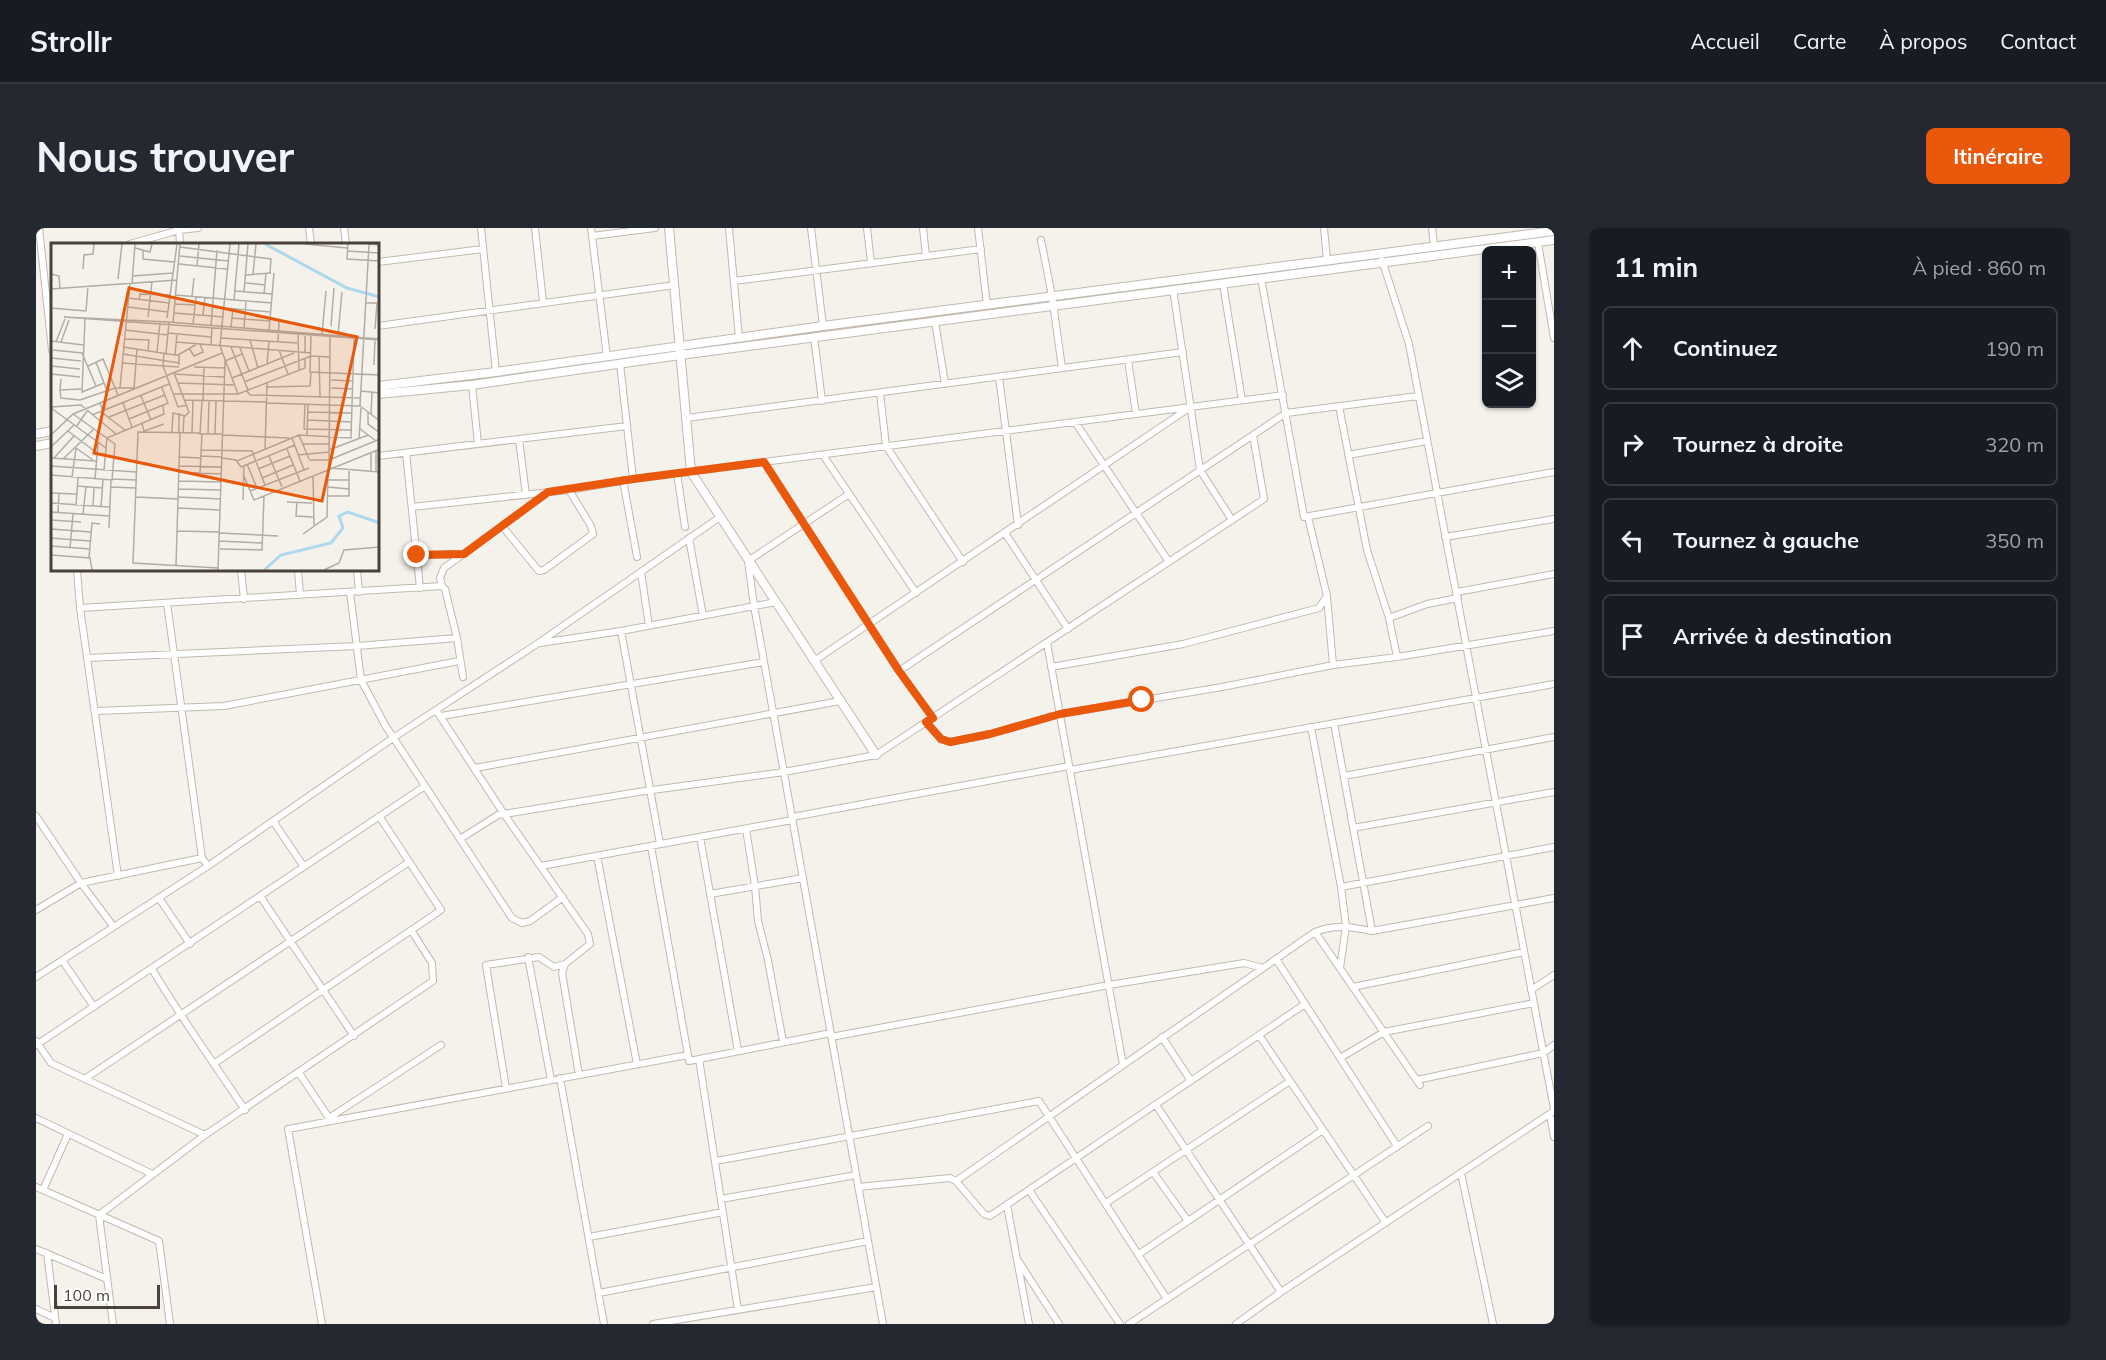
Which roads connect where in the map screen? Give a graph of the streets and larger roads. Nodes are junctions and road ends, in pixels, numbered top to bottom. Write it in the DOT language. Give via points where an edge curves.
graph roads {
  1 [pos="39,228"];
  2 [pos="198,228"];
  3 [pos="309,228"];
  4 [pos="344,228"];
  5 [pos="481,228"];
  6 [pos="535,228"];
  7 [pos="591,228"];
  8 [pos="655,228"];
  9 [pos="669,228"];
  10 [pos="729,228"];
  11 [pos="811,228"];
  12 [pos="867,228"];
  13 [pos="923,228"];
  14 [pos="978,228"];
  15 [pos="1324,228"];
  16 [pos="1432,228"];
  17 [pos="179,229"];
  18 [pos="1554,231"];
  19 [pos="592,236"];
  20 [pos="1041,240"];
  21 [pos="1554,240"];
  22 [pos="133,243"];
  23 [pos="311,243"];
  24 [pos="346,243"];
  25 [pos="1538,243"];
  26 [pos="1434,246"];
  27 [pos="483,249"];
  28 [pos="981,249"];
  29 [pos="1380,253"];
  30 [pos="926,256"];
  31 [pos="1328,260"];
  32 [pos="380,262"];
  33 [pos="871,263"];
  34 [pos="1383,264"];
  35 [pos="816,270"];
  36 [pos="1261,278"];
  37 [pos="734,280"];
  38 [pos="1223,284"];
  39 [pos="675,285"];
  40 [pos="1173,289"];
  41 [pos="598,294"];
  42 [pos="50,295"];
  43 [pos="1052,297"];
  44 [pos="543,302"];
  45 [pos="987,305"];
  46 [pos="1551,305"];
  47 [pos="1053,306"];
  48 [pos="490,310"];
  49 [pos="935,321"];
  50 [pos="51,322"];
  51 [pos="380,326"];
  52 [pos="823,327"];
  53 [pos="814,337"];
  54 [pos="739,338"];
  55 [pos="1554,338"];
  56 [pos="680,351"];
  57 [pos="1183,352"];
  58 [pos="607,357"];
  59 [pos="1128,360"];
  60 [pos="620,364"];
  61 [pos="1062,368"];
  62 [pos="496,372"];
  63 [pos="999,377"];
  64 [pos="945,384"];
  65 [pos="472,385"];
  66 [pos="380,386"];
  67 [pos="880,393"];
  68 [pos="380,394"];
  69 [pos="1283,395"];
  70 [pos="1418,396"];
  71 [pos="822,400"];
  72 [pos="1242,400"];
  73 [pos="1339,406"];
  74 [pos="1191,407"];
  75 [pos="1286,413"];
  76 [pos="1136,414"];
  77 [pos="687,418"];
  78 [pos="1075,422"];
  79 [pos="627,426"];
  80 [pos="51,431"];
  81 [pos="1007,431"];
  82 [pos="36,434"];
  83 [pos="1253,435"];
  84 [pos="519,439"];
  85 [pos="1427,441"];
  86 [pos="51,443"];
  87 [pos="478,444"];
  88 [pos="36,446"];
  89 [pos="886,446"];
  90 [pos="406,453"];
  91 [pos="823,455"];
  92 [pos="1348,455"];
  93 [pos="380,456"];
  94 [pos="764,462"];
  95 [pos="1105,467"];
  96 [pos="691,471"];
  97 [pos="1200,471"];
  98 [pos="1554,472"];
  99 [pos="677,473"];
  100 [pos="633,479"];
  101 [pos="623,480"];
  102 [pos="569,490"];
  103 [pos="548,492"];
  104 [pos="1437,492"];
  105 [pos="849,494"];
  106 [pos="526,495"];
  107 [pos="412,507"];
  108 [pos="1359,508"];
  109 [pos="1136,513"];
  110 [pos="720,516"];
  111 [pos="1308,517"];
  112 [pos="1554,519"];
  113 [pos="1232,520"];
  114 [pos="803,524"];
  115 [pos="1018,525"];
  116 [pos="502,526"];
  117 [pos="685,527"];
  118 [pos="1005,533"];
  119 [pos="1445,537"];
  120 [pos="689,538"];
  121 [pos="464,554"];
  122 [pos="417,555"];
  123 [pos="637,557"];
  124 [pos="748,561"];
  125 [pos="963,562"];
  126 [pos="1169,562"];
  127 [pos="77,572"];
  128 [pos="241,572"];
  129 [pos="298,572"];
  130 [pos="357,572"];
  131 [pos="641,572"];
  132 [pos="1554,574"];
  133 [pos="1036,580"];
  134 [pos="442,586"];
  135 [pos="420,588"];
  136 [pos="350,592"];
  137 [pos="359,592"];
  138 [pos="916,593"];
  139 [pos="1457,595"];
  140 [pos="300,596"];
  141 [pos="1327,596"];
  142 [pos="244,599"];
  143 [pos="776,602"];
  144 [pos="167,603"];
  145 [pos="754,606"];
  146 [pos="80,609"];
  147 [pos="703,616"];
  148 [pos="1389,618"];
  149 [pos="869,625"];
  150 [pos="650,626"];
  151 [pos="1068,629"];
  152 [pos="621,631"];
  153 [pos="1554,631"];
  154 [pos="457,638"];
  155 [pos="1047,643"];
  156 [pos="537,644"];
  157 [pos="1466,644"];
  158 [pos="357,646"];
  159 [pos="175,654"];
  160 [pos="1397,657"];
  161 [pos="87,658"];
  162 [pos="814,661"];
  163 [pos="459,662"];
  164 [pos="764,662"];
  165 [pos="1333,665"];
  166 [pos="1051,667"];
  167 [pos="899,671"];
  168 [pos="463,677"];
  169 [pos="361,680"];
  170 [pos="1554,684"];
  171 [pos="631,685"];
  172 [pos="1476,697"];
  173 [pos="840,700"];
  174 [pos="183,707"];
  175 [pos="96,711"];
  176 [pos="439,713"];
  177 [pos="773,714"];
  178 [pos="1060,714"];
  179 [pos="933,718"];
  180 [pos="926,722"];
  181 [pos="1334,723"];
  182 [pos="1311,727"];
  183 [pos="640,737"];
  184 [pos="393,738"];
  185 [pos="1554,738"];
  186 [pos="1486,750"];
  187 [pos="876,755"];
  188 [pos="475,768"];
  189 [pos="1070,768"];
  190 [pos="784,772"];
  191 [pos="1344,776"];
  192 [pos="425,786"];
  193 [pos="650,790"];
  194 [pos="1554,792"];
  195 [pos="1496,802"];
  196 [pos="504,814"];
  197 [pos="36,816"];
  198 [pos="379,816"];
  199 [pos="792,819"];
  200 [pos="273,821"];
  201 [pos="1353,828"];
  202 [pos="746,829"];
  203 [pos="700,837"];
  204 [pos="460,839"];
  205 [pos="660,844"];
  206 [pos="651,846"];
  207 [pos="1554,847"];
  208 [pos="597,856"];
  209 [pos="1506,857"];
  210 [pos="202,858"];
  211 [pos="409,862"];
  212 [pos="208,866"];
  213 [pos="541,866"];
  214 [pos="304,867"];
  215 [pos="118,876"];
  216 [pos="803,878"];
  217 [pos="1363,882"];
  218 [pos="81,883"];
  219 [pos="755,886"];
  220 [pos="1341,887"];
  221 [pos="710,894"];
  222 [pos="260,896"];
  223 [pos="563,897"];
  224 [pos="159,898"];
  225 [pos="1554,898"];
  226 [pos="1515,905"];
  227 [pos="36,910"];
  228 [pos="114,926"];
  229 [pos="1346,926"];
  230 [pos="411,930"];
  231 [pos="1372,931"];
  232 [pos="1315,932"];
  233 [pos="291,941"];
  234 [pos="190,944"];
  235 [pos="1524,952"];
  236 [pos="528,957"];
  237 [pos="1276,959"];
  238 [pos="62,960"];
  239 [pos="565,964"];
  240 [pos="1263,968"];
  241 [pos="1340,968"];
  242 [pos="152,969"];
  243 [pos="1554,975"];
  244 [pos="36,977"];
  245 [pos="1108,985"];
  246 [pos="1353,987"];
  247 [pos="323,990"];
  248 [pos="1531,990"];
  249 [pos="1534,1002"];
  250 [pos="1305,1004"];
  251 [pos="94,1007"];
  252 [pos="180,1016"];
  253 [pos="1384,1032"];
  254 [pos="831,1035"];
  255 [pos="1259,1035"];
  256 [pos="354,1036"];
  257 [pos="1162,1037"];
  258 [pos="783,1042"];
  259 [pos="37,1043"];
  260 [pos="441,1045"];
  261 [pos="1554,1045"];
  262 [pos="738,1052"];
  263 [pos="1543,1053"];
  264 [pos="688,1055"];
  265 [pos="1340,1058"];
  266 [pos="699,1059"];
  267 [pos="215,1063"];
  268 [pos="637,1064"];
  269 [pos="1123,1065"];
  270 [pos="299,1073"];
  271 [pos="579,1075"];
  272 [pos="86,1078"];
  273 [pos="560,1078"];
  274 [pos="551,1080"];
  275 [pos="1191,1081"];
  276 [pos="1290,1081"];
  277 [pos="506,1089"];
  278 [pos="1156,1105"];
  279 [pos="245,1110"];
  280 [pos="1553,1111"];
  281 [pos="1049,1116"];
  282 [pos="36,1118"];
  283 [pos="1428,1126"];
  284 [pos="1323,1130"];
  285 [pos="68,1134"];
  286 [pos="205,1136"];
  287 [pos="849,1136"];
  288 [pos="1554,1137"];
  289 [pos="1397,1146"];
  290 [pos="1185,1150"];
  291 [pos="1076,1158"];
  292 [pos="716,1161"];
  293 [pos="1153,1172"];
  294 [pos="1461,1173"];
  295 [pos="152,1174"];
  296 [pos="856,1175"];
  297 [pos="1354,1175"];
  298 [pos="956,1181"];
  299 [pos="858,1187"];
  300 [pos="39,1188"];
  301 [pos="1029,1190"];
  302 [pos="721,1199"];
  303 [pos="1219,1200"];
  304 [pos="1106,1203"];
  305 [pos="1007,1205"];
  306 [pos="723,1212"];
  307 [pos="99,1215"];
  308 [pos="1188,1221"];
  309 [pos="1386,1223"];
  310 [pos="589,1237"];
  311 [pos="868,1240"];
  312 [pos="1250,1244"];
  313 [pos="36,1249"];
  314 [pos="47,1254"];
  315 [pos="1138,1254"];
  316 [pos="1017,1259"];
  317 [pos="730,1268"];
  318 [pos="107,1279"];
  319 [pos="876,1287"];
  320 [pos="1281,1292"];
  321 [pos="599,1293"];
  322 [pos="1167,1299"];
  323 [pos="36,1309"];
  324 [pos="738,1310"];
  325 [pos="55,1321"];
  326 [pos="112,1324"];
  327 [pos="170,1324"];
  328 [pos="322,1324"];
  329 [pos="604,1324"];
  330 [pos="653,1324"];
  331 [pos="883,1324"];
  332 [pos="1029,1324"];
  333 [pos="1059,1324"];
  334 [pos="1119,1324"];
  335 [pos="1129,1324"];
  336 [pos="1236,1324"];
  337 [pos="1493,1324"];
  1 -- 42 [label="street"];
  2 -- 17 [label="street"];
  3 -- 23 [label="street"];
  4 -- 24 [label="street"];
  5 -- 27 [label="street"];
  6 -- 44 [label="street"];
  7 -- 19 [label="street"];
  8 -- 19 [label="street"];
  9 -- 39 [label="street"];
  10 -- 37 [label="street"];
  11 -- 35 [label="street"];
  12 -- 33 [label="street"];
  13 -- 30 [label="street"];
  14 -- 28 [label="street"];
  15 -- 31 [label="street"];
  16 -- 26 [label="street"];
  17 -- 22 [label="street"];
  18 -- 26 [label="street"];
  19 -- 41 [label="street"];
  20 -- 43 [label="street"];
  21 -- 25 [label="street"];
  25 -- 34 [label="street"];
  25 -- 46 [label="street"];
  26 -- 29 [label="street"];
  27 -- 32 [label="street"];
  27 -- 48 [label="street"];
  28 -- 30 [label="street"];
  28 -- 45 [label="street"];
  29 -- 31 [label="street"];
  29 -- 34 [label="street"];
  30 -- 33 [label="street"];
  31 -- 43 [label="street"];
  33 -- 35 [label="street"];
  34 -- 36 [label="street"];
  34 -- 70 [label="street" via="1409,344"];
  35 -- 37 [label="street"];
  35 -- 52 [label="street"];
  36 -- 38 [label="street"];
  36 -- 69 [label="street"];
  37 -- 54 [label="street"];
  38 -- 40 [label="street"];
  38 -- 72 [label="street"];
  39 -- 41 [label="street"];
  39 -- 56 [label="street"];
  40 -- 47 [label="street"];
  40 -- 57 [label="street"];
  41 -- 44 [label="street"];
  41 -- 58 [label="street"];
  42 -- 50 [label="street"];
  43 -- 45 [label="street"];
  43 -- 47 [label="street"];
  44 -- 48 [label="street"];
  45 -- 52 [label="street"];
  46 -- 55 [label="street"];
  47 -- 49 [label="street"];
  47 -- 61 [label="street"];
  48 -- 51 [label="street"];
  48 -- 62 [label="street"];
  49 -- 53 [label="street"];
  49 -- 64 [label="street"];
  52 -- 54 [label="street"];
  53 -- 56 [label="street"];
  53 -- 71 [label="street"];
  54 -- 56 [label="street"];
  56 -- 58 [label="street"];
  56 -- 60 [label="street"];
  56 -- 77 [label="street"];
  57 -- 59 [label="street"];
  57 -- 74 [label="street"];
  58 -- 62 [label="street"];
  59 -- 61 [label="street"];
  59 -- 76 [label="street"];
  60 -- 65 [label="street"];
  60 -- 79 [label="street"];
  61 -- 63 [label="street"];
  62 -- 66 [label="street"];
  63 -- 64 [label="street"];
  63 -- 81 [label="street"];
  64 -- 67 [label="street"];
  65 -- 68 [label="street"];
  65 -- 87 [label="street"];
  67 -- 71 [label="street"];
  67 -- 89 [label="street"];
  69 -- 72 [label="street"];
  69 -- 75 [label="street"];
  70 -- 73 [label="street"];
  70 -- 85 [label="street"];
  71 -- 77 [label="street"];
  72 -- 74 [label="street"];
  73 -- 75 [label="street"];
  73 -- 92 [label="street"];
  74 -- 76 [label="street"];
  74 -- 95 [label="street"];
  74 -- 97 [label="street"];
  75 -- 83 [label="street"];
  75 -- 111 [label="street" via="1304,517"];
  76 -- 78 [label="street"];
  77 -- 96 [label="street"];
  78 -- 81 [label="street"];
  78 -- 95 [label="street"];
  79 -- 84 [label="street"];
  79 -- 100 [label="street"];
  80 -- 82 [label="street"];
  81 -- 89 [label="street"];
  81 -- 115 [label="street"];
  83 -- 97 [label="street"];
  83 -- 113 [label="street" via="1264,499"];
  84 -- 87 [label="street"];
  84 -- 106 [label="street"];
  85 -- 92 [label="street"];
  85 -- 104 [label="street"];
  86 -- 88 [label="street"];
  87 -- 90 [label="street"];
  89 -- 91 [label="street"];
  89 -- 125 [label="street"];
  90 -- 93 [label="street"];
  90 -- 107 [label="street"];
  91 -- 94 [label="street"];
  91 -- 105 [label="street"];
  92 -- 108 [label="street"];
  94 -- 96 [label="street"];
  94 -- 114 [label="street"];
  95 -- 109 [label="street"];
  95 -- 115 [label="street"];
  96 -- 99 [label="street"];
  96 -- 110 [label="street"];
  97 -- 109 [label="street"];
  97 -- 113 [label="street"];
  98 -- 104 [label="street"];
  99 -- 100 [label="street"];
  99 -- 117 [label="street"];
  100 -- 101 [label="street"];
  101 -- 102 [label="street"];
  101 -- 123 [label="street"];
  102 -- 103 [label="street"];
  102 -- 116 [label="street" via="593,534 544,570 539,571"];
  103 -- 106 [label="street"];
  103 -- 116 [label="street"];
  104 -- 108 [label="street"];
  104 -- 119 [label="street"];
  105 -- 114 [label="street"];
  105 -- 138 [label="street"];
  106 -- 107 [label="street"];
  107 -- 122 [label="street"];
  108 -- 111 [label="street"];
  108 -- 148 [label="street" via="1367,550"];
  109 -- 126 [label="street"];
  109 -- 133 [label="street"];
  110 -- 120 [label="street"];
  110 -- 124 [label="street"];
  111 -- 141 [label="street"];
  112 -- 119 [label="street"];
  113 -- 126 [label="street"];
  114 -- 124 [label="street"];
  114 -- 149 [label="street"];
  115 -- 118 [label="street"];
  116 -- 121 [label="street"];
  118 -- 125 [label="street"];
  118 -- 133 [label="street"];
  119 -- 139 [label="street"];
  120 -- 131 [label="street"];
  120 -- 147 [label="street"];
  121 -- 122 [label="street"];
  121 -- 134 [label="street" via="441,572"];
  122 -- 135 [label="street"];
  124 -- 143 [label="street"];
  124 -- 145 [label="street"];
  125 -- 138 [label="street"];
  126 -- 151 [label="street"];
  127 -- 146 [label="street"];
  128 -- 142 [label="street"];
  129 -- 140 [label="street"];
  130 -- 137 [label="street"];
  131 -- 150 [label="street"];
  131 -- 156 [label="street"];
  132 -- 139 [label="street"];
  133 -- 151 [label="street"];
  133 -- 167 [label="street"];
  134 -- 135 [label="street"];
  134 -- 154 [label="street"];
  135 -- 137 [label="street"];
  136 -- 137 [label="street"];
  136 -- 140 [label="street"];
  136 -- 158 [label="street"];
  138 -- 149 [label="street"];
  139 -- 148 [label="street"];
  139 -- 157 [label="street"];
  140 -- 142 [label="street"];
  141 -- 165 [label="street"];
  141 -- 166 [label="street" via="1319,608 1183,644"];
  142 -- 144 [label="street"];
  143 -- 145 [label="street"];
  143 -- 162 [label="street"];
  144 -- 146 [label="street"];
  144 -- 159 [label="street"];
  145 -- 147 [label="street"];
  145 -- 164 [label="street"];
  146 -- 161 [label="street"];
  147 -- 150 [label="street"];
  148 -- 160 [label="street"];
  149 -- 162 [label="street"];
  149 -- 167 [label="street"];
  150 -- 152 [label="street"];
  151 -- 155 [label="street"];
  152 -- 156 [label="street"];
  152 -- 171 [label="street"];
  153 -- 157 [label="street"];
  154 -- 158 [label="street"];
  154 -- 163 [label="street"];
  155 -- 166 [label="street"];
  155 -- 179 [label="street"];
  156 -- 176 [label="street"];
  157 -- 160 [label="street"];
  157 -- 172 [label="street"];
  158 -- 159 [label="street"];
  158 -- 169 [label="street"];
  159 -- 161 [label="street"];
  159 -- 174 [label="street"];
  160 -- 165 [label="street"];
  161 -- 175 [label="street"];
  162 -- 173 [label="street"];
  163 -- 168 [label="street"];
  163 -- 169 [label="street"];
  164 -- 171 [label="street"];
  164 -- 177 [label="street"];
  165 -- 178 [label="street"];
  166 -- 178 [label="street"];
  167 -- 179 [label="street"];
  169 -- 174 [label="street" via="224,706"];
  169 -- 184 [label="street"];
  170 -- 172 [label="street"];
  171 -- 176 [label="street"];
  171 -- 183 [label="street"];
  172 -- 181 [label="street"];
  172 -- 186 [label="street"];
  173 -- 177 [label="street"];
  173 -- 187 [label="street"];
  174 -- 175 [label="street"];
  174 -- 210 [label="street"];
  175 -- 215 [label="street"];
  176 -- 184 [label="street"];
  176 -- 188 [label="street"];
  177 -- 183 [label="street"];
  177 -- 190 [label="street"];
  178 -- 180 [label="street" via="950,742 941,739"];
  178 -- 189 [label="street"];
  179 -- 180 [label="street"];
  180 -- 187 [label="street"];
  181 -- 182 [label="street"];
  181 -- 191 [label="street"];
  182 -- 189 [label="street"];
  182 -- 220 [label="street"];
  183 -- 188 [label="street"];
  183 -- 193 [label="street"];
  184 -- 192 [label="street"];
  184 -- 200 [label="street"];
  185 -- 186 [label="street"];
  186 -- 191 [label="street"];
  186 -- 195 [label="street"];
  187 -- 190 [label="street"];
  188 -- 196 [label="street"];
  189 -- 199 [label="street"];
  189 -- 245 [label="street"];
  190 -- 193 [label="street"];
  190 -- 199 [label="street"];
  191 -- 201 [label="street"];
  192 -- 198 [label="street"];
  192 -- 204 [label="street"];
  193 -- 196 [label="street"];
  193 -- 205 [label="street"];
  194 -- 195 [label="street"];
  195 -- 201 [label="street"];
  195 -- 209 [label="street"];
  196 -- 204 [label="street"];
  196 -- 213 [label="street"];
  197 -- 218 [label="street"];
  198 -- 211 [label="street"];
  198 -- 214 [label="street"];
  199 -- 202 [label="street"];
  199 -- 216 [label="street"];
  200 -- 212 [label="street"];
  200 -- 214 [label="street"];
  201 -- 217 [label="street"];
  202 -- 203 [label="street"];
  202 -- 219 [label="street"];
  203 -- 205 [label="street"];
  203 -- 221 [label="street"];
  204 -- 223 [label="street" via="512,918 522,923 530,921"];
  205 -- 206 [label="street"];
  206 -- 208 [label="street"];
  206 -- 264 [label="street"];
  207 -- 209 [label="street"];
  208 -- 213 [label="street"];
  208 -- 268 [label="street"];
  209 -- 217 [label="street"];
  209 -- 226 [label="street"];
  210 -- 212 [label="street"];
  210 -- 215 [label="street"];
  211 -- 230 [label="street" via="441,910"];
  211 -- 233 [label="street"];
  212 -- 224 [label="street"];
  213 -- 223 [label="street"];
  214 -- 222 [label="street"];
  215 -- 218 [label="street"];
  216 -- 219 [label="street"];
  216 -- 254 [label="street"];
  217 -- 220 [label="street"];
  217 -- 231 [label="street"];
  218 -- 227 [label="street"];
  218 -- 228 [label="street"];
  219 -- 221 [label="street"];
  219 -- 258 [label="street" via="758,921"];
  220 -- 229 [label="street"];
  221 -- 262 [label="street"];
  222 -- 233 [label="street"];
  222 -- 234 [label="street"];
  223 -- 239 [label="street" via="588,934 590,944"];
  224 -- 228 [label="street"];
  224 -- 234 [label="street"];
  225 -- 226 [label="street"];
  226 -- 231 [label="street"];
  226 -- 235 [label="street"];
  228 -- 238 [label="street"];
  229 -- 231 [label="street"];
  229 -- 232 [label="street"];
  229 -- 241 [label="street"];
  230 -- 247 [label="street"];
  230 -- 256 [label="street" via="432,963 433,981"];
  232 -- 237 [label="street"];
  232 -- 241 [label="street"];
  233 -- 247 [label="street"];
  233 -- 252 [label="street"];
  234 -- 242 [label="street"];
  235 -- 246 [label="street"];
  235 -- 248 [label="street"];
  236 -- 239 [label="street" via="539,957 554,967"];
  236 -- 274 [label="street"];
  236 -- 277 [label="street" via="486,965"];
  237 -- 240 [label="street"];
  237 -- 250 [label="street"];
  238 -- 244 [label="street"];
  238 -- 251 [label="street"];
  239 -- 271 [label="street" via="562,973"];
  240 -- 245 [label="street" via="1244,963"];
  240 -- 257 [label="street"];
  241 -- 246 [label="street"];
  242 -- 251 [label="street"];
  242 -- 252 [label="street"];
  243 -- 248 [label="street"];
  245 -- 254 [label="street"];
  245 -- 269 [label="street"];
  246 -- 253 [label="street"];
  247 -- 256 [label="street"];
  247 -- 267 [label="street"];
  248 -- 249 [label="street"];
  249 -- 253 [label="street"];
  249 -- 263 [label="street"];
  250 -- 255 [label="street"];
  250 -- 265 [label="street"];
  251 -- 259 [label="street"];
  252 -- 267 [label="street"];
  252 -- 272 [label="street"];
  253 -- 263 [label="street" via="1419,1082"];
  253 -- 265 [label="street"];
  254 -- 258 [label="street"];
  254 -- 287 [label="street"];
  255 -- 275 [label="street"];
  255 -- 276 [label="street"];
  256 -- 270 [label="street"];
  257 -- 269 [label="street"];
  257 -- 275 [label="street"];
  258 -- 262 [label="street"];
  259 -- 272 [label="street" via="51,1063"];
  260 -- 270 [label="street" via="329,1118"];
  261 -- 263 [label="street"];
  262 -- 266 [label="street"];
  263 -- 280 [label="street"];
  264 -- 266 [label="street" via="689,1061"];
  264 -- 268 [label="street"];
  265 -- 289 [label="street"];
  266 -- 292 [label="street"];
  267 -- 279 [label="street"];
  268 -- 271 [label="street"];
  269 -- 281 [label="street"];
  270 -- 279 [label="street"];
  271 -- 273 [label="street"];
  272 -- 286 [label="street"];
  273 -- 274 [label="street"];
  273 -- 310 [label="street"];
  274 -- 277 [label="street"];
  275 -- 278 [label="street"];
  276 -- 284 [label="street"];
  276 -- 290 [label="street"];
  277 -- 328 [label="street" via="288,1129"];
  278 -- 290 [label="street"];
  278 -- 291 [label="street"];
  279 -- 286 [label="street"];
  280 -- 288 [label="street"];
  280 -- 294 [label="street"];
  281 -- 287 [label="street" via="1039,1101"];
  281 -- 291 [label="street"];
  281 -- 298 [label="street"];
  282 -- 285 [label="street"];
  283 -- 289 [label="street"];
  284 -- 297 [label="street"];
  284 -- 303 [label="street"];
  285 -- 295 [label="street"];
  285 -- 300 [label="street"];
  286 -- 295 [label="street"];
  287 -- 292 [label="street"];
  287 -- 296 [label="street"];
  289 -- 297 [label="street"];
  290 -- 293 [label="street"];
  290 -- 303 [label="street"];
  291 -- 301 [label="street"];
  291 -- 304 [label="street"];
  292 -- 302 [label="street"];
  293 -- 304 [label="street"];
  293 -- 308 [label="street"];
  294 -- 309 [label="street"];
  294 -- 337 [label="street"];
  295 -- 307 [label="street"];
  296 -- 299 [label="street"];
  296 -- 302 [label="street"];
  297 -- 309 [label="street"];
  297 -- 312 [label="street"];
  298 -- 299 [label="street" via="950,1178"];
  298 -- 305 [label="street" via="984,1214 990,1216"];
  299 -- 311 [label="street"];
  300 -- 307 [label="street"];
  301 -- 305 [label="street"];
  301 -- 334 [label="street"];
  302 -- 306 [label="street"];
  303 -- 308 [label="street"];
  303 -- 312 [label="street"];
  304 -- 315 [label="street"];
  305 -- 316 [label="street"];
  306 -- 310 [label="street"];
  306 -- 317 [label="street"];
  307 -- 318 [label="street"];
  307 -- 327 [label="street" via="159,1241"];
  308 -- 315 [label="street"];
  309 -- 320 [label="street"];
  310 -- 321 [label="street"];
  311 -- 317 [label="street"];
  311 -- 319 [label="street"];
  312 -- 320 [label="street"];
  312 -- 322 [label="street"];
  313 -- 314 [label="street"];
  314 -- 318 [label="street"];
  314 -- 325 [label="street"];
  315 -- 322 [label="street"];
  316 -- 332 [label="street"];
  316 -- 333 [label="street"];
  317 -- 321 [label="street"];
  317 -- 324 [label="street"];
  318 -- 326 [label="street"];
  319 -- 324 [label="street"];
  319 -- 331 [label="street"];
  320 -- 336 [label="street"];
  321 -- 329 [label="street"];
  322 -- 335 [label="street"];
  323 -- 325 [label="street"];
  324 -- 330 [label="street"];
}
